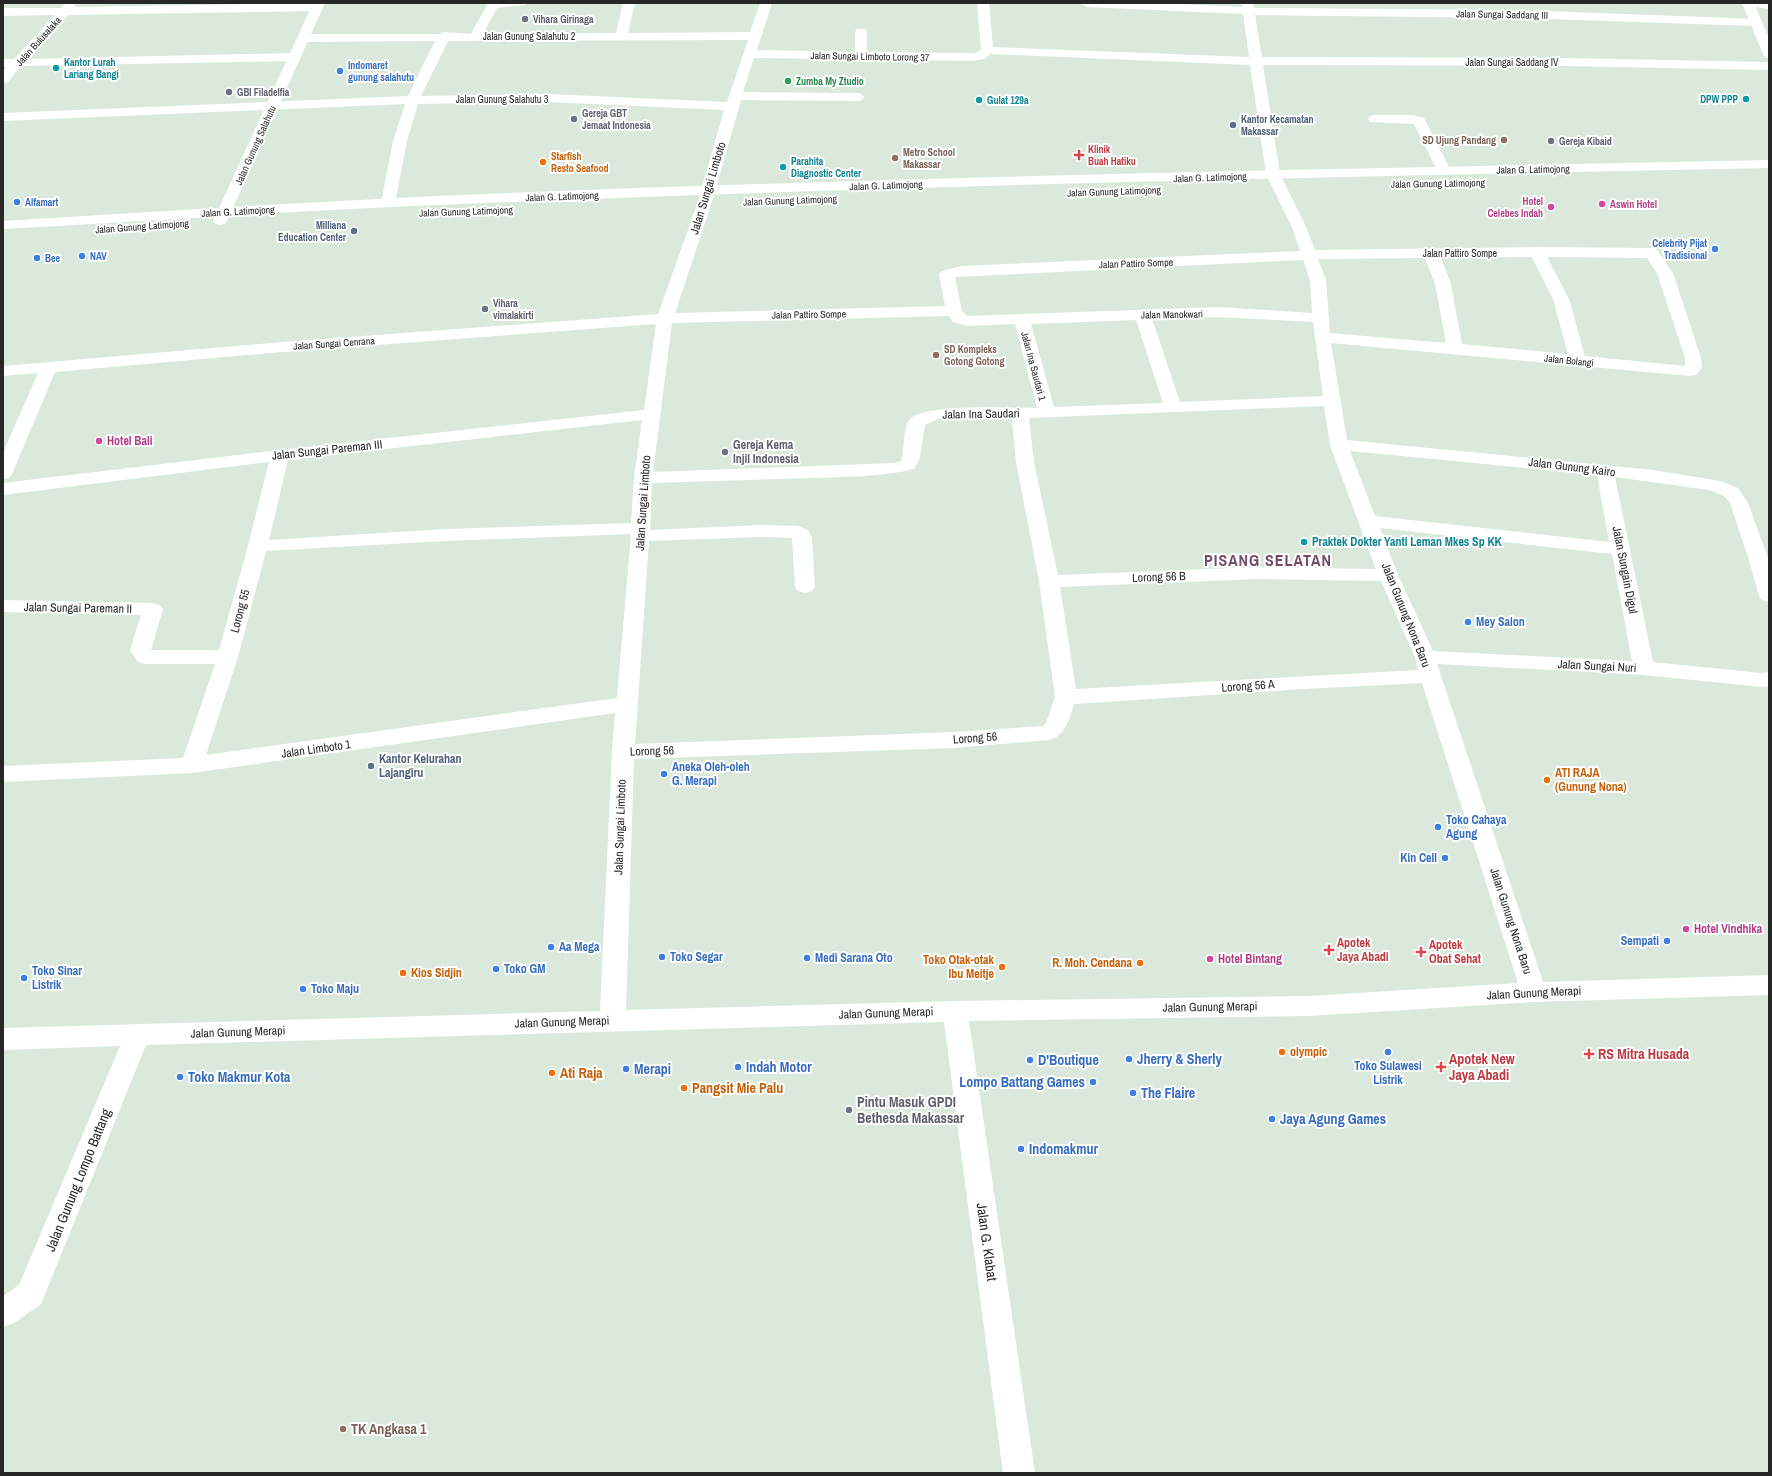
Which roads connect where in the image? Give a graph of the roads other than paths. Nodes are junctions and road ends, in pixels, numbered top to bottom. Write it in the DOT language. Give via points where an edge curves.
graph roads {
  1 [pos="521,3"];
  2 [pos="629,3"];
  3 [pos="766,3"];
  4 [pos="983,3"];
  5 [pos="1087,3"];
  6 [pos="1748,3"];
  7 [pos="1130,4"];
  8 [pos="317,5"];
  9 [pos="1769,5"];
  10 [pos="68,7"];
  11 [pos="1248,7"];
  12 [pos="1514,8"];
  13 [pos="3,12"];
  14 [pos="1756,22"];
  15 [pos="861,32"];
  16 [pos="444,36"];
  17 [pos="476,36"];
  18 [pos="621,36"];
  19 [pos="756,36"];
  20 [pos="303,38"];
  21 [pos="987,50"];
  22 [pos="749,54"];
  23 [pos="1769,54"];
  24 [pos="861,56"];
  25 [pos="294,57"];
  26 [pos="1255,61"];
  27 [pos="18,62"];
  28 [pos="3,63"];
  29 [pos="1769,66"];
  30 [pos="3,79"];
  31 [pos="857,97"];
  32 [pos="412,101"];
  33 [pos="734,101"];
  34 [pos="273,105"];
  35 [pos="3,117"];
  36 [pos="1375,119"];
  37 [pos="1769,164"];
  38 [pos="1444,171"];
  39 [pos="1769,177"];
  40 [pos="1275,180"];
  41 [pos="706,196"];
  42 [pos="388,203"];
  43 [pos="223,216"];
  44 [pos="3,225"];
  45 [pos="3,234"];
  46 [pos="1537,252"];
  47 [pos="1431,253"];
  48 [pos="1652,253"];
  49 [pos="1310,255"];
  50 [pos="954,311"];
  51 [pos="1142,314"];
  52 [pos="665,318"];
  53 [pos="1022,319"];
  54 [pos="1321,328"];
  55 [pos="1453,349"];
  56 [pos="1578,361"];
  57 [pos="49,367"];
  58 [pos="3,371"];
  59 [pos="1331,401"];
  60 [pos="1174,406"];
  61 [pos="1047,413"];
  62 [pos="652,414"];
  63 [pos="1020,414"];
  64 [pos="1339,445"];
  65 [pos="280,455"];
  66 [pos="1605,471"];
  67 [pos="3,474"];
  68 [pos="643,478"];
  69 [pos="3,489"];
  70 [pos="1368,521"];
  71 [pos="640,532"];
  72 [pos="258,546"];
  73 [pos="1621,549"];
  74 [pos="1388,575"];
  75 [pos="1049,581"];
  76 [pos="805,587"];
  77 [pos="1769,596"];
  78 [pos="3,606"];
  79 [pos="228,657"];
  80 [pos="1428,666"];
  81 [pos="1644,668"];
  82 [pos="1769,679"];
  83 [pos="1066,697"];
  84 [pos="627,704"];
  85 [pos="623,752"];
  86 [pos="192,765"];
  87 [pos="3,774"];
  88 [pos="1769,985"];
  89 [pos="1534,992"];
  90 [pos="955,1011"];
  91 [pos="613,1020"];
  92 [pos="137,1036"];
  93 [pos="3,1039"];
  94 [pos="3,1313"];
  95 [pos="1019,1473"];
  1 -- 17 [label="street" via="493,5"];
  2 -- 18 [label="street"];
  3 -- 19 [label="street, Jalan Sungai Limboto"];
  4 -- 21 [label="street"];
  5 -- 7 [label="street, Jalan Sungai Saddang III"];
  6 -- 9 [label="street"];
  6 -- 14 [label="street"];
  7 -- 11 [label="street, Jalan Sungai Saddang III"];
  8 -- 10 [label="street"];
  8 -- 20 [label="street, Jalan Gunung Salahutu"];
  10 -- 13 [label="street"];
  10 -- 27 [label="street, Jalan Bulusalaka"];
  11 -- 12 [label="street, Jalan Sungai Saddang III"];
  11 -- 26 [label="street, Jalan Gunung Nona Baru"];
  12 -- 14 [label="street, Jalan Sungai Saddang III"];
  14 -- 23 [label="street"];
  15 -- 24 [label="street"];
  16 -- 17 [label="street, Jalan Gunung Salahutu 2"];
  16 -- 20 [label="street, Jalan Gunung Salahutu 2"];
  16 -- 32 [label="street"];
  17 -- 18 [label="street, Jalan Gunung Salahutu 2"];
  18 -- 19 [label="street, Jalan Gunung Salahutu 2"];
  19 -- 22 [label="street, Jalan Sungai Limboto"];
  20 -- 25 [label="street, Jalan Gunung Salahutu"];
  21 -- 24 [label="street, Jalan Sungai Limboto Lorong 37" via="980,57"];
  21 -- 26 [label="street, Jalan Sungai Saddang IV"];
  22 -- 24 [label="street, Jalan Sungai Limboto Lorong 37"];
  22 -- 33 [label="street, Jalan Sungai Limboto"];
  25 -- 27 [label="street"];
  25 -- 34 [label="street, Jalan Gunung Salahutu"];
  26 -- 29 [label="street, Jalan Sungai Saddang IV" via="1565,62"];
  26 -- 40 [label="street, Jalan Gunung Nona Baru"];
  27 -- 28 [label="street"];
  27 -- 30 [label="street, Jalan Bulusalaka"];
  31 -- 33 [label="street, Jalan Gunung Salahutu 3"];
  32 -- 33 [label="street, Jalan Gunung Salahutu 3" via="503,98"];
  32 -- 34 [label="street, Jalan Gunung Salahutu 3"];
  32 -- 42 [label="street" via="400,141"];
  33 -- 41 [label="street, Jalan Sungai Limboto"];
  34 -- 35 [label="street, Jalan Gunung Salahutu 3"];
  34 -- 43 [label="street, Jalan Gunung Salahutu"];
  36 -- 38 [label="street" via="1419,121"];
  37 -- 38 [label="street, Jalan G. Latimojong"];
  38 -- 40 [label="street, Jalan G. Latimojong"];
  39 -- 40 [label="street, Jalan Gunung Latimojong"];
  40 -- 41 [label="street, Jalan Gunung Latimojong"];
  40 -- 49 [label="street, Jalan Gunung Nona Baru"];
  41 -- 42 [label="street, Jalan G. Latimojong"];
  41 -- 43 [label="street, Jalan Gunung Latimojong"];
  41 -- 52 [label="street, Jalan Sungai Limboto"];
  42 -- 43 [label="street, Jalan G. Latimojong"];
  43 -- 44 [label="street, Jalan G. Latimojong"];
  43 -- 45 [label="street, Jalan Gunung Latimojong"];
  46 -- 47 [label="street, Jalan Pattiro Sompe"];
  46 -- 48 [label="street, Jalan Pattiro Sompe"];
  46 -- 56 [label="street" via="1561,299"];
  47 -- 49 [label="street, Jalan Pattiro Sompe"];
  47 -- 55 [label="street" via="1448,304"];
  48 -- 56 [label="street, Jalan Bolangi" via="1664,273 1694,367 1690,371 1680,371"];
  49 -- 50 [label="street, Jalan Pattiro Sompe" via="952,272 947,274 947,278"];
  49 -- 54 [label="street, Jalan Gunung Nona Baru" via="1318,280"];
  50 -- 52 [label="street, Jalan Pattiro Sompe"];
  50 -- 53 [label="street, Jalan Manokwari" via="959,319 967,321"];
  51 -- 53 [label="street, Jalan Manokwari"];
  51 -- 54 [label="street, Jalan Manokwari" via="1248,313"];
  51 -- 60 [label="street"];
  52 -- 57 [label="street, Jalan Sungai Cenrana"];
  52 -- 62 [label="street, Jalan Sungai Limboto"];
  53 -- 61 [label="street, Jalan Ina Saudari 1"];
  54 -- 55 [label="street, Jalan Bolangi"];
  54 -- 59 [label="street, Jalan Gunung Nona Baru"];
  55 -- 56 [label="street, Jalan Bolangi"];
  57 -- 58 [label="street, Jalan Sungai Cenrana"];
  57 -- 67 [label="street"];
  59 -- 60 [label="street, Jalan Ina Saudari"];
  59 -- 64 [label="street, Jalan Gunung Nona Baru"];
  60 -- 61 [label="street, Jalan Ina Saudari"];
  61 -- 63 [label="street, Jalan Ina Saudari"];
  62 -- 65 [label="street, Jalan Sungai Pareman III"];
  62 -- 68 [label="street, Jalan Sungai Limboto"];
  63 -- 68 [label="street, Jalan Ina Saudari" via="937,414 923,418 916,423 908,465 894,468"];
  63 -- 75 [label="street, Lorong 56" via="1025,462"];
  64 -- 66 [label="street, Jalan Gunung Kairo"];
  64 -- 70 [label="street, Jalan Gunung Nona Baru"];
  65 -- 69 [label="street, Jalan Sungai Pareman III"];
  65 -- 72 [label="street, Lorong 55"];
  66 -- 73 [label="street, Jalan Sungain Digul"];
  66 -- 77 [label="street, Jalan Gunung Kairo" via="1713,485 1731,492 1739,503"];
  68 -- 71 [label="street, Jalan Sungai Limboto"];
  70 -- 73 [label="street"];
  70 -- 74 [label="street, Jalan Gunung Nona Baru"];
  71 -- 72 [label="street" via="445,535"];
  71 -- 76 [label="street" via="798,532 802,538"];
  71 -- 84 [label="street, Jalan Sungai Limboto"];
  72 -- 79 [label="street, Lorong 55"];
  73 -- 81 [label="street, Jalan Sungain Digul"];
  74 -- 75 [label="street, Lorong 56 B" via="1258,573"];
  74 -- 80 [label="street, Jalan Gunung Nona Baru"];
  75 -- 83 [label="street, Lorong 56"];
  78 -- 79 [label="street, Jalan Sungai Pareman II" via="153,609 140,650 145,656"];
  79 -- 86 [label="street, Lorong 55"];
  80 -- 81 [label="street, Jalan Sungai Nuri"];
  80 -- 83 [label="street, Lorong 56 A" via="1295,683"];
  80 -- 89 [label="street, Jalan Gunung Nona Baru"];
  81 -- 82 [label="street, Jalan Sungai Nuri"];
  83 -- 85 [label="street, Lorong 56" via="1056,726 1048,733 954,740"];
  84 -- 85 [label="street, Jalan Sungai Limboto"];
  84 -- 86 [label="street, Jalan Limboto 1"];
  85 -- 91 [label="street, Jalan Sungai Limboto"];
  86 -- 87 [label="street, Jalan Limboto 1"];
  88 -- 89 [label="street, Jalan Gunung Merapi"];
  89 -- 90 [label="street, Jalan Gunung Merapi" via="1309,1006"];
  90 -- 91 [label="street, Jalan Gunung Merapi"];
  90 -- 95 [label="street, Jalan G. Klabat"];
  91 -- 92 [label="street, Jalan Gunung Merapi"];
  92 -- 93 [label="street, Jalan Gunung Merapi"];
  92 -- 94 [label="street, Jalan Gunung Lompo Battang" via="30,1294"];
}
